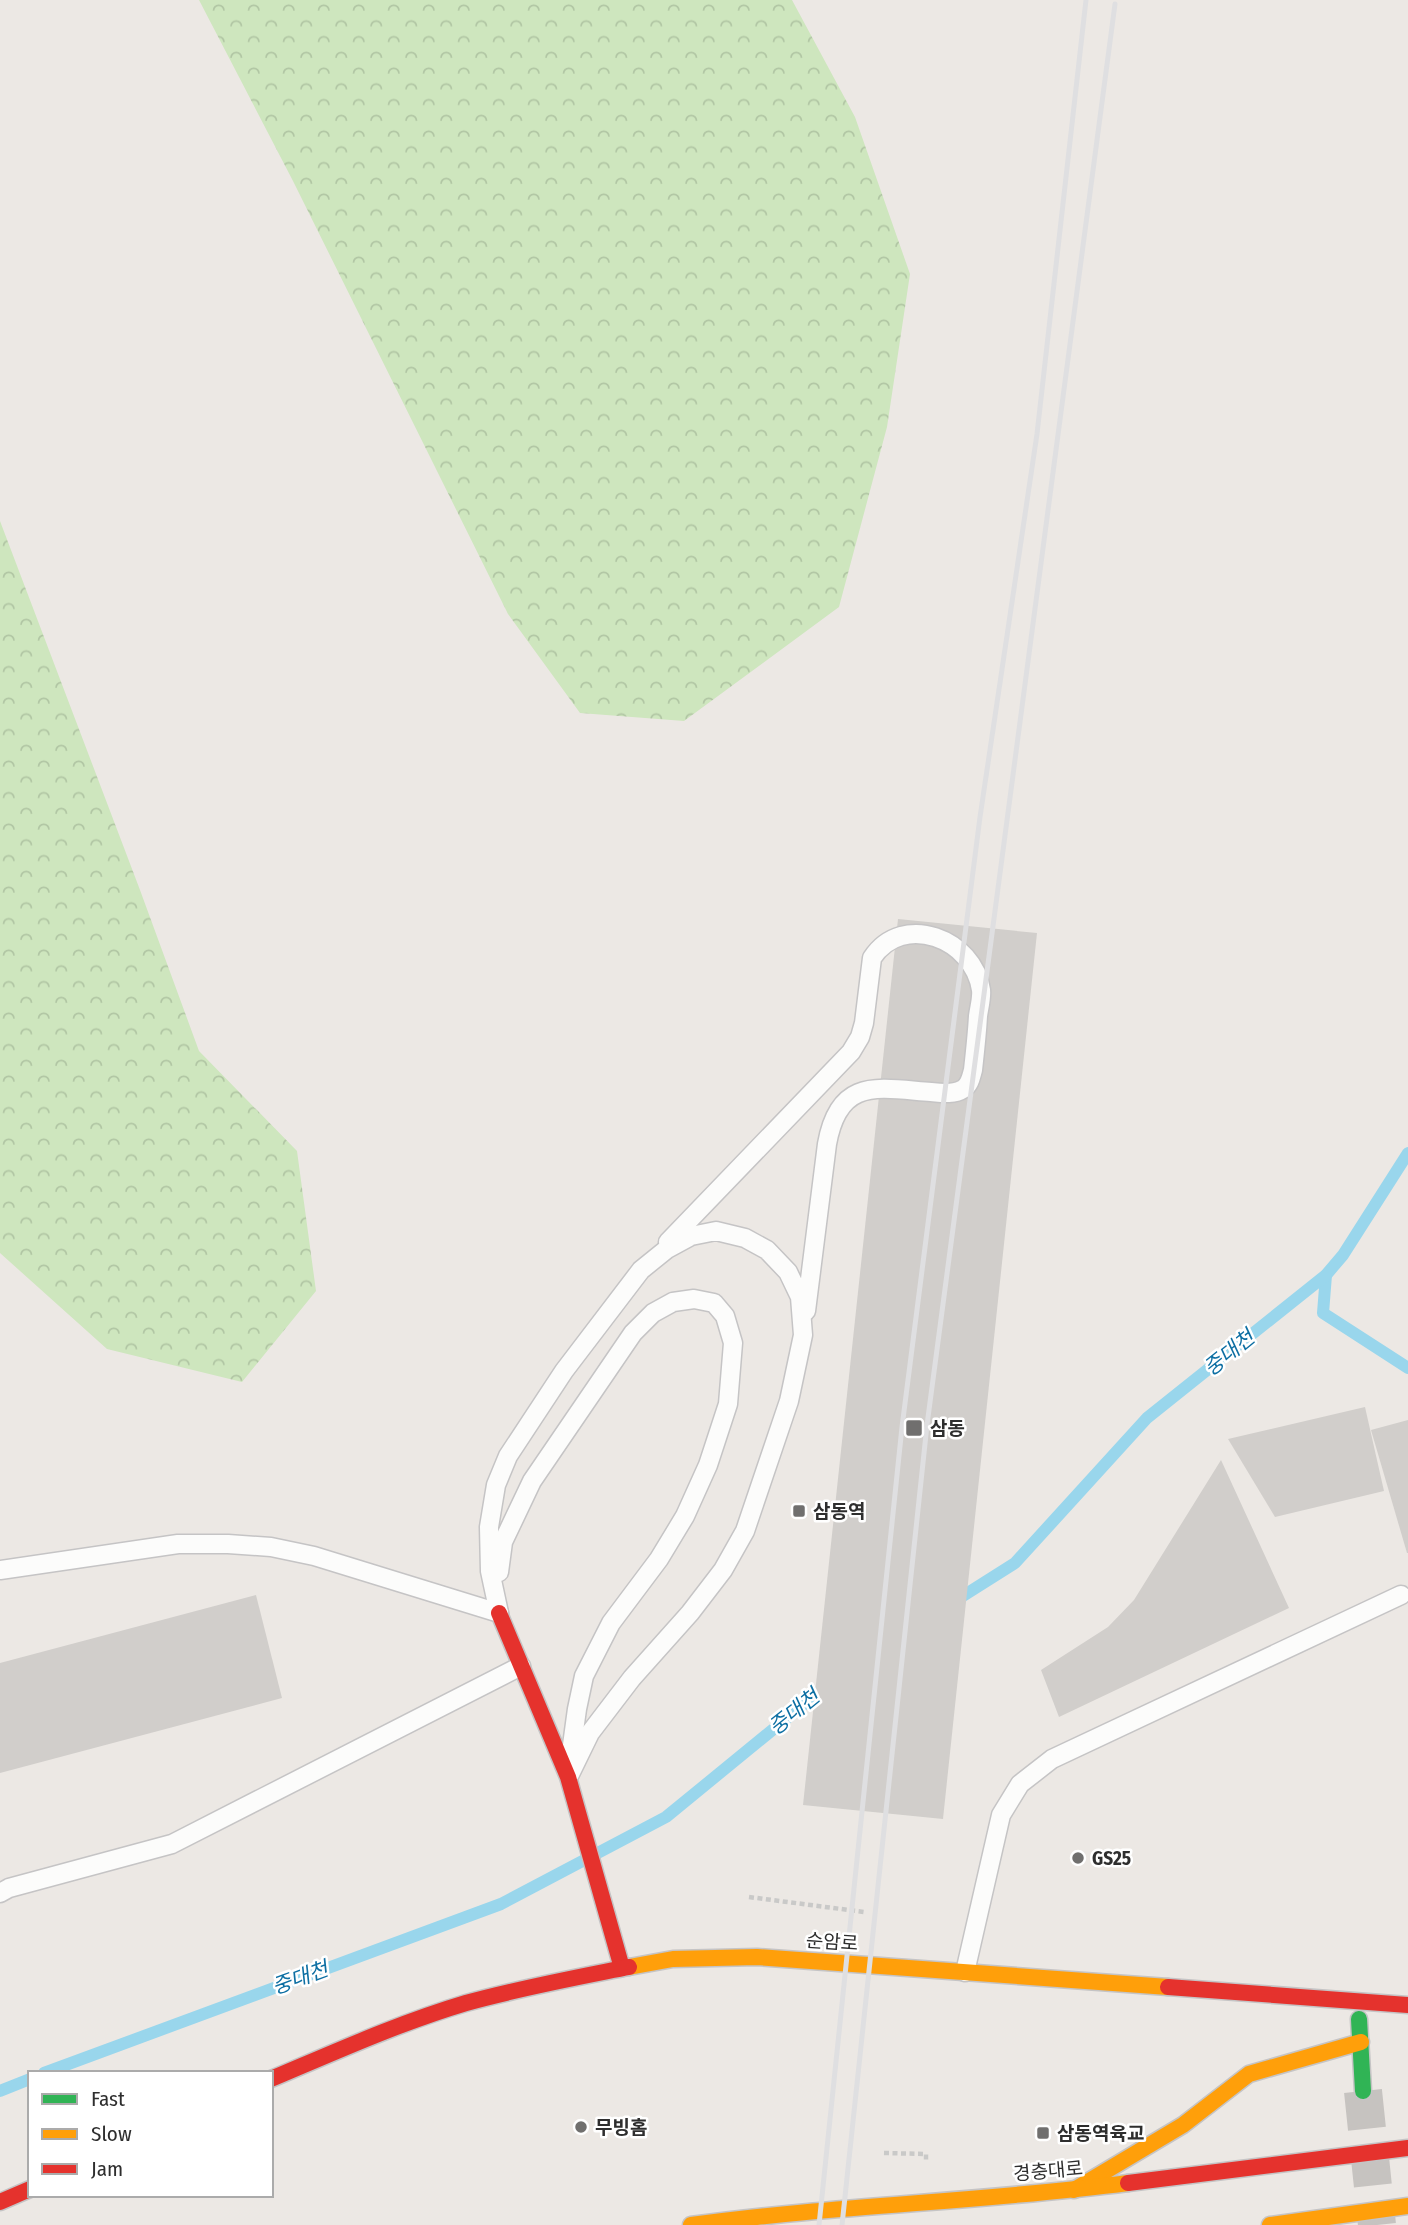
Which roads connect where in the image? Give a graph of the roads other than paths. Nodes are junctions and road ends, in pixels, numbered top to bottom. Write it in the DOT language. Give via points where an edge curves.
graph roads {
  1 [pos="641,1270"];
  2 [pos="803,1335"];
  3 [pos="0,1570"];
  4 [pos="1401,1595"];
  5 [pos="499,1613"];
  6 [pos="521,1666"];
  7 [pos="568,1777"];
  8 [pos="0,1893"];
  9 [pos="622,1968"];
  10 [pos="965,1972"];
  11 [pos="1357,2003"];
  12 [pos="1408,2005"];
  13 [pos="1362,2042"];
  14 [pos="273,2078"];
  15 [pos="1363,2091"];
  16 [pos="1408,2148"];
  17 [pos="28,2190"];
  18 [pos="1074,2190"];
  19 [pos="0,2202"];
  20 [pos="1408,2206"];
  21 [pos="691,2225"];
  22 [pos="1270,2225"];
  1 -- 2 [label="lane" via="691,1236 716,1231 745,1238 767,1250 788,1272 800,1297"];
  1 -- 2 [label="lane" via="851,1052 862,1030 872,958 879,948 910,934 939,937 976,973 981,991 970,1082 962,1090 947,1093 875,1088 842,1104 829,1134"];
  1 -- 5 [label="lane" via="564,1371 508,1456 496,1485 489,1527 490,1571"];
  2 -- 7 [label="lane" via="789,1401 745,1531 690,1614 590,1733"];
  3 -- 5 [label="lane" via="178,1544 271,1547"];
  4 -- 10 [label="lane" via="1052,1759 1020,1783 1001,1815"];
  5 -- 6 [label="street"];
  5 -- 7 [label="lane" via="503,1542 514,1517 533,1481 633,1333 653,1313 673,1302 694,1299 714,1303 725,1316 733,1343 728,1404 685,1516 611,1623 584,1676"];
  6 -- 7 [label="street"];
  6 -- 8 [label="lane" via="172,1844"];
  7 -- 9 [label="street"];
  9 -- 10 [label="street, 순암로" via="673,1959 757,1957"];
  9 -- 14 [label="street, 순암로" via="464,2004"];
  10 -- 11 [label="street, 순암로"];
  11 -- 12 [label="street, 순암로"];
  11 -- 13 [label="street"];
  13 -- 15 [label="street"];
  13 -- 18 [label="street" via="1248,2074 1182,2125"];
  16 -- 18 [label="street, 경충대로"];
  17 -- 19 [label="street"];
  18 -- 21 [label="street, 경충대로" via="771,2214"];
  20 -- 22 [label="street"];
}
